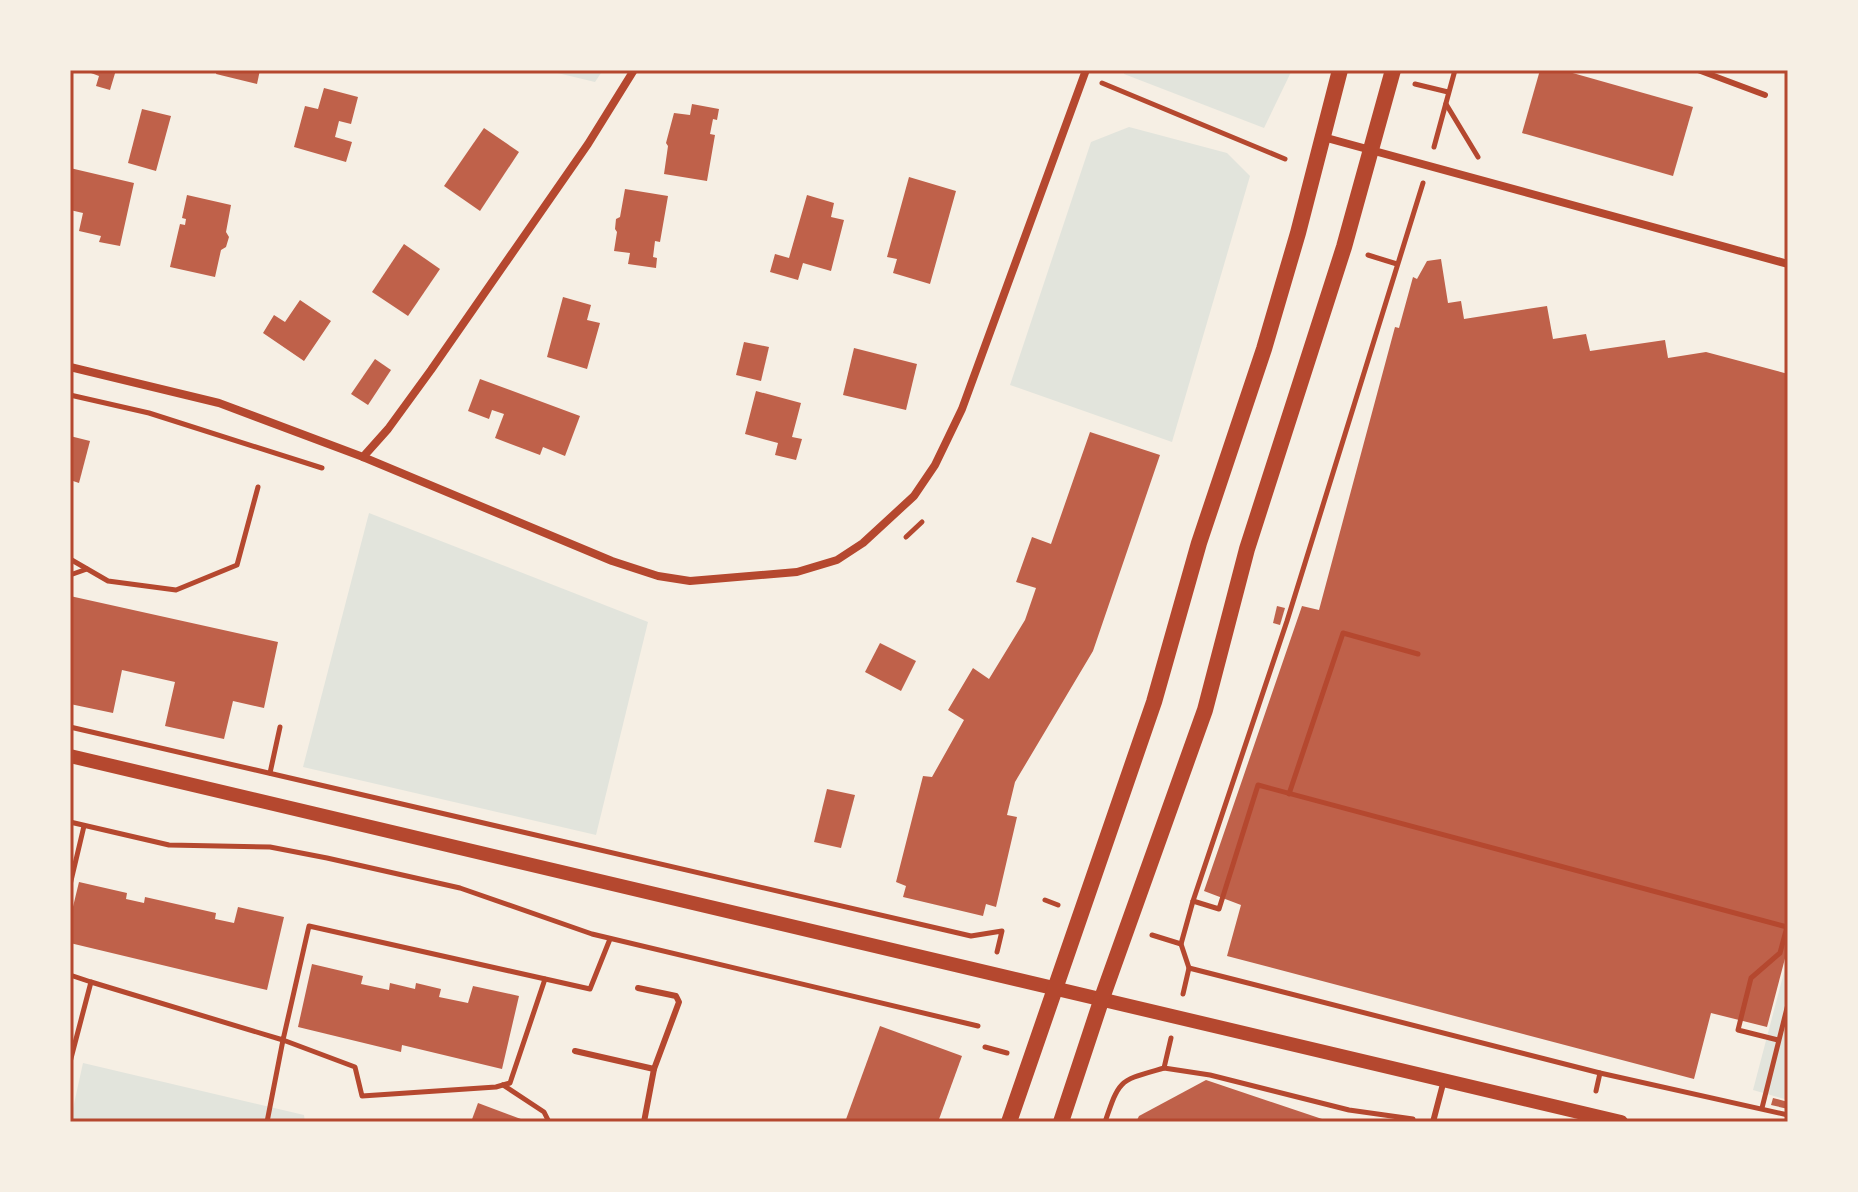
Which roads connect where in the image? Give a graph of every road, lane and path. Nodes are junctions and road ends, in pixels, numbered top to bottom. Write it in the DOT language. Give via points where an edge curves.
graph roads {
  1 [pos="634,70"];
  2 [pos="1340,70"];
  3 [pos="1393,70"];
  4 [pos="1455,70"];
  5 [pos="1698,70"];
  6 [pos="1085,73"];
  7 [pos="1104,84"];
  8 [pos="1765,95"];
  9 [pos="1099,98"];
  10 [pos="1446,103"];
  11 [pos="1323,137"];
  12 [pos="1371,151"];
  13 [pos="1479,158"];
  14 [pos="1285,159"];
  15 [pos="1428,167"];
  16 [pos="1788,264"];
  17 [pos="70,367"];
  18 [pos="70,395"];
  19 [pos="363,457"];
  20 [pos="336,472"];
  21 [pos="258,487"];
  22 [pos="929,515"];
  23 [pos="902,540"];
  24 [pos="70,559"];
  25 [pos="87,569"];
  26 [pos="70,575"];
  27 [pos="1418,654"];
  28 [pos="70,727"];
  29 [pos="280,727"];
  30 [pos="70,756"];
  31 [pos="270,773"];
  32 [pos="1289,794"];
  33 [pos="264,802"];
  34 [pos="70,822"];
  35 [pos="84,826"];
  36 [pos="70,885"];
  37 [pos="1193,901"];
  38 [pos="1787,925"];
  39 [pos="1002,931"];
  40 [pos="610,938"];
  41 [pos="1189,968"];
  42 [pos="70,975"];
  43 [pos="545,979"];
  44 [pos="91,982"];
  45 [pos="1055,987"];
  46 [pos="638,988"];
  47 [pos="1102,998"];
  48 [pos="1788,1004"];
  49 [pos="1177,1016"];
  50 [pos="978,1026"];
  51 [pos="283,1040"];
  52 [pos="1778,1040"];
  53 [pos="575,1051"];
  54 [pos="70,1062"];
  55 [pos="1164,1068"];
  56 [pos="654,1069"];
  57 [pos="1444,1080"];
  58 [pos="503,1085"];
  59 [pos="1762,1108"];
  60 [pos="1788,1115"];
  61 [pos="267,1122"];
  62 [pos="549,1122"];
  63 [pos="644,1122"];
  64 [pos="1009,1122"];
  65 [pos="1061,1122"];
  66 [pos="1105,1122"];
  67 [pos="1433,1122"];
  68 [pos="1621,1122"];
  1 -- 19 [label="street" via="431,370"];
  2 -- 11 [label="main road"];
  3 -- 12 [label="main road"];
  4 -- 10 [label="path"];
  5 -- 8 [label="lane"];
  6 -- 7 [label="path"];
  6 -- 19 [label="street" via="962,409 935,465 914,496 837,560 797,572 690,581 658,576"];
  7 -- 9 [label="path"];
  7 -- 14 [label="path"];
  10 -- 13 [label="path"];
  10 -- 15 [label="path"];
  11 -- 12 [label="street"];
  11 -- 45 [label="main road" via="1268,335 1199,543 1154,702"];
  12 -- 15 [label="street"];
  12 -- 47 [label="main road" via="1247,549 1205,710"];
  15 -- 16 [label="street"];
  15 -- 37 [label="path" via="1287,621"];
  17 -- 19 [label="street" via="219,403"];
  18 -- 20 [label="path" via="149,413"];
  21 -- 25 [label="path" via="237,565 176,590 108,581"];
  22 -- 23 [label="path"];
  24 -- 25 [label="path"];
  25 -- 26 [label="path"];
  27 -- 32 [label="path" via="1343,633"];
  28 -- 31 [label="path"];
  29 -- 31 [label="path"];
  30 -- 33 [label="street"];
  31 -- 33 [label="path"];
  31 -- 39 [label="path" via="971,936"];
  32 -- 37 [label="path" via="1258,785 1219,909"];
  32 -- 38 [label="path"];
  33 -- 45 [label="street"];
  34 -- 35 [label="path"];
  35 -- 36 [label="path"];
  35 -- 40 [label="path" via="169,845 270,847 327,858 460,888"];
  37 -- 41 [label="path" via="1181,944"];
  38 -- 52 [label="path" via="1780,953 1751,978 1738,1030"];
  40 -- 43 [label="path" via="590,989"];
  40 -- 50 [label="path"];
  41 -- 49 [label="path"];
  41 -- 59 [label="path" via="1600,1073"];
  42 -- 44 [label="path"];
  43 -- 51 [label="path" via="309,926"];
  43 -- 58 [label="path" via="510,1083"];
  44 -- 51 [label="path"];
  44 -- 54 [label="path"];
  45 -- 47 [label="street"];
  45 -- 64 [label="main road"];
  46 -- 56 [label="lane" via="676,996 679,1002"];
  47 -- 49 [label="street"];
  47 -- 65 [label="main road"];
  48 -- 52 [label="path"];
  49 -- 55 [label="path"];
  49 -- 57 [label="street"];
  51 -- 58 [label="path" via="355,1067 362,1096"];
  51 -- 61 [label="path"];
  52 -- 59 [label="path"];
  53 -- 56 [label="lane"];
  55 -- 66 [label="path" via="1117,1087"];
  55 -- 67 [label="path" via="1349,1110"];
  56 -- 63 [label="lane"];
  57 -- 67 [label="lane"];
  57 -- 68 [label="street"];
  58 -- 62 [label="path" via="544,1112"];
  59 -- 60 [label="path"];
}
